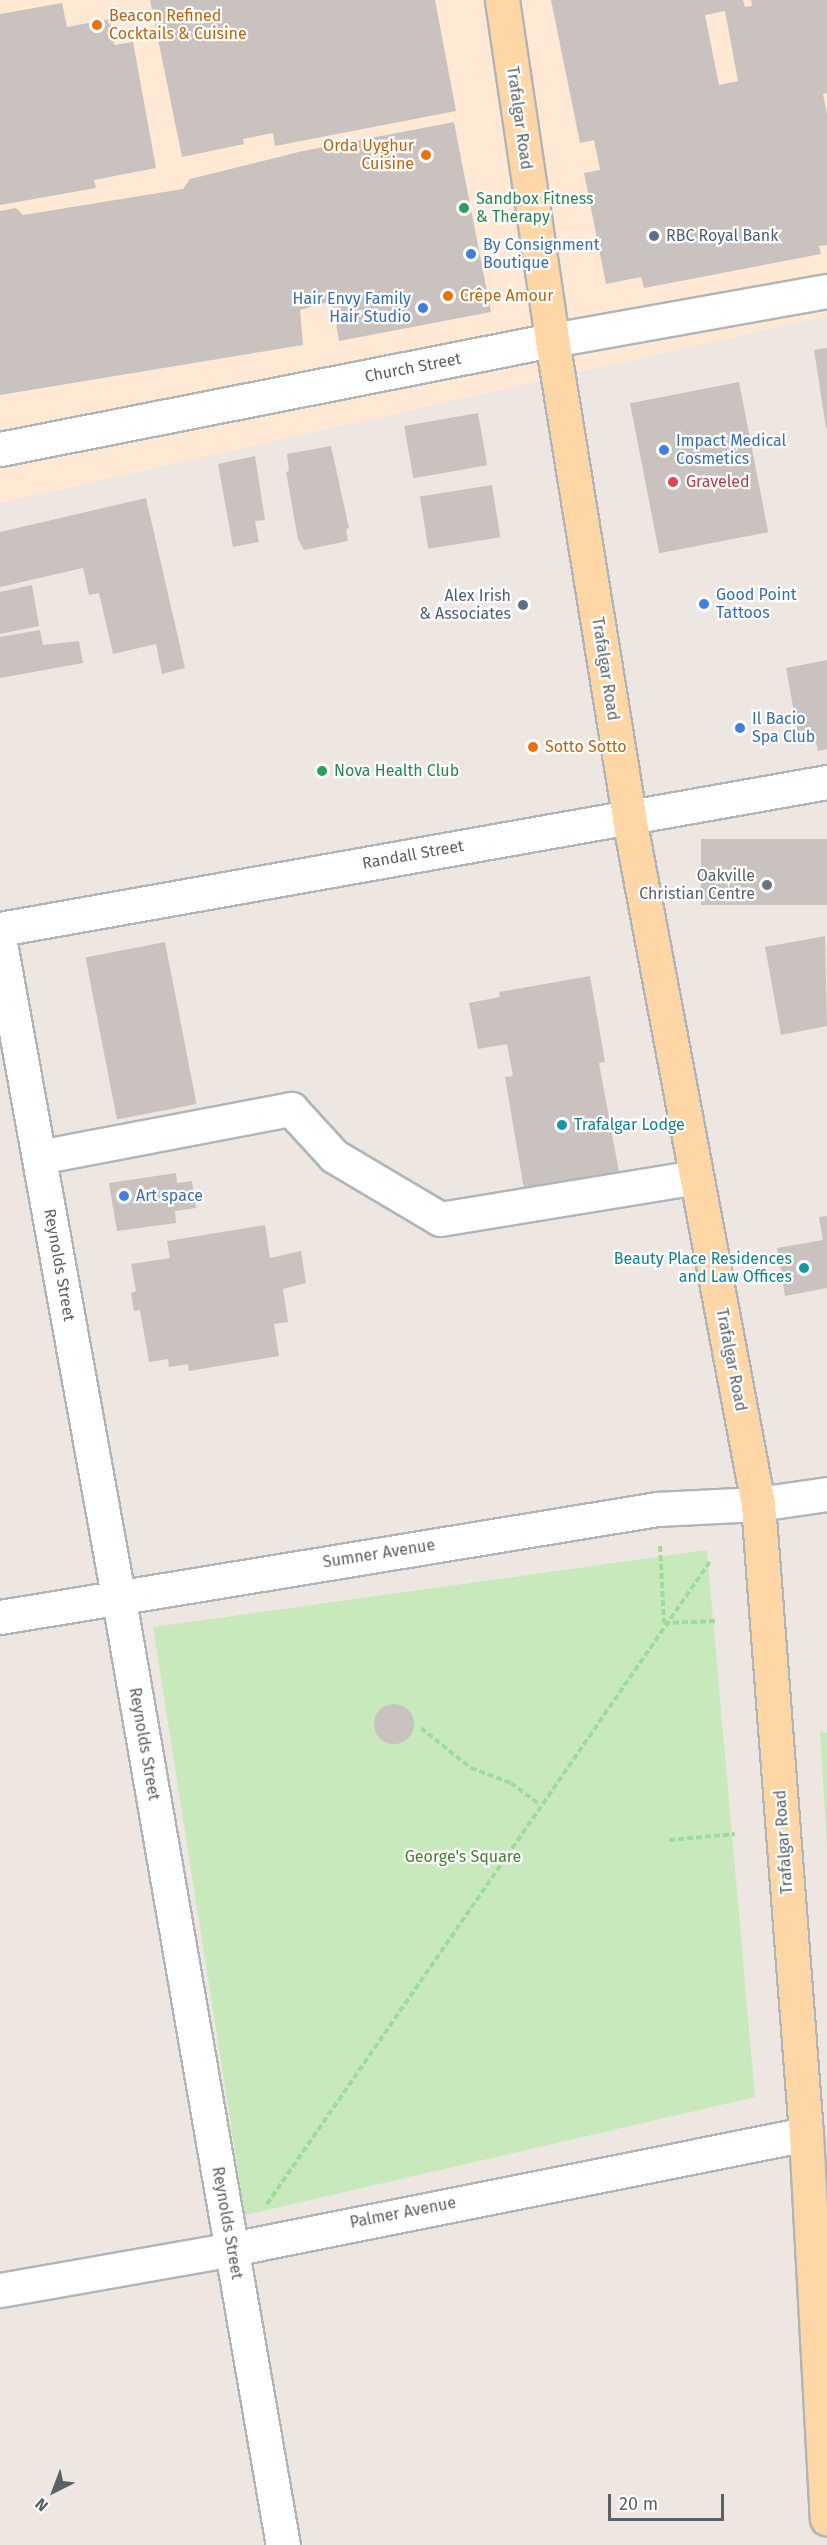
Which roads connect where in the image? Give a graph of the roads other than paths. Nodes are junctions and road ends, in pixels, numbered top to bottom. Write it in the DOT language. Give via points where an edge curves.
graph roads {
  1 [pos="502,0"];
  2 [pos="827,291"];
  3 [pos="552,340"];
  4 [pos="0,449"];
  5 [pos="827,782"];
  6 [pos="629,818"];
  7 [pos="0,929"];
  8 [pos="0,943"];
  9 [pos="39,1157"];
  10 [pos="696,1177"];
  11 [pos="827,1494"];
  12 [pos="758,1504"];
  13 [pos="118,1595"];
  14 [pos="0,1617"];
  15 [pos="806,2134"];
  16 [pos="232,2249"];
  17 [pos="0,2290"];
  18 [pos="827,2518"];
  19 [pos="283,2545"];
  1 -- 3 [label="main road, Trafalgar Road"];
  2 -- 3 [label="street, Church Street"];
  3 -- 4 [label="street, Church Street"];
  3 -- 6 [label="main road, Trafalgar Road"];
  5 -- 6 [label="street, Randall Street"];
  6 -- 7 [label="street, Randall Street"];
  6 -- 10 [label="main road, Trafalgar Road"];
  8 -- 9 [label="street, Reynolds Street"];
  9 -- 10 [label="street" via="291,1109 334,1156 440,1219"];
  9 -- 13 [label="street, Reynolds Street"];
  10 -- 12 [label="main road, Trafalgar Road"];
  11 -- 12 [label="street, Sumner Avenue"];
  12 -- 13 [label="street, Sumner Avenue" via="657,1509"];
  12 -- 15 [label="main road, Trafalgar Road"];
  13 -- 14 [label="street, Sumner Avenue"];
  13 -- 16 [label="street, Reynolds Street"];
  15 -- 16 [label="street, Palmer Avenue"];
  15 -- 18 [label="main road, Trafalgar Road"];
  16 -- 17 [label="street, Palmer Avenue"];
  16 -- 19 [label="street, Reynolds Street"];
}
